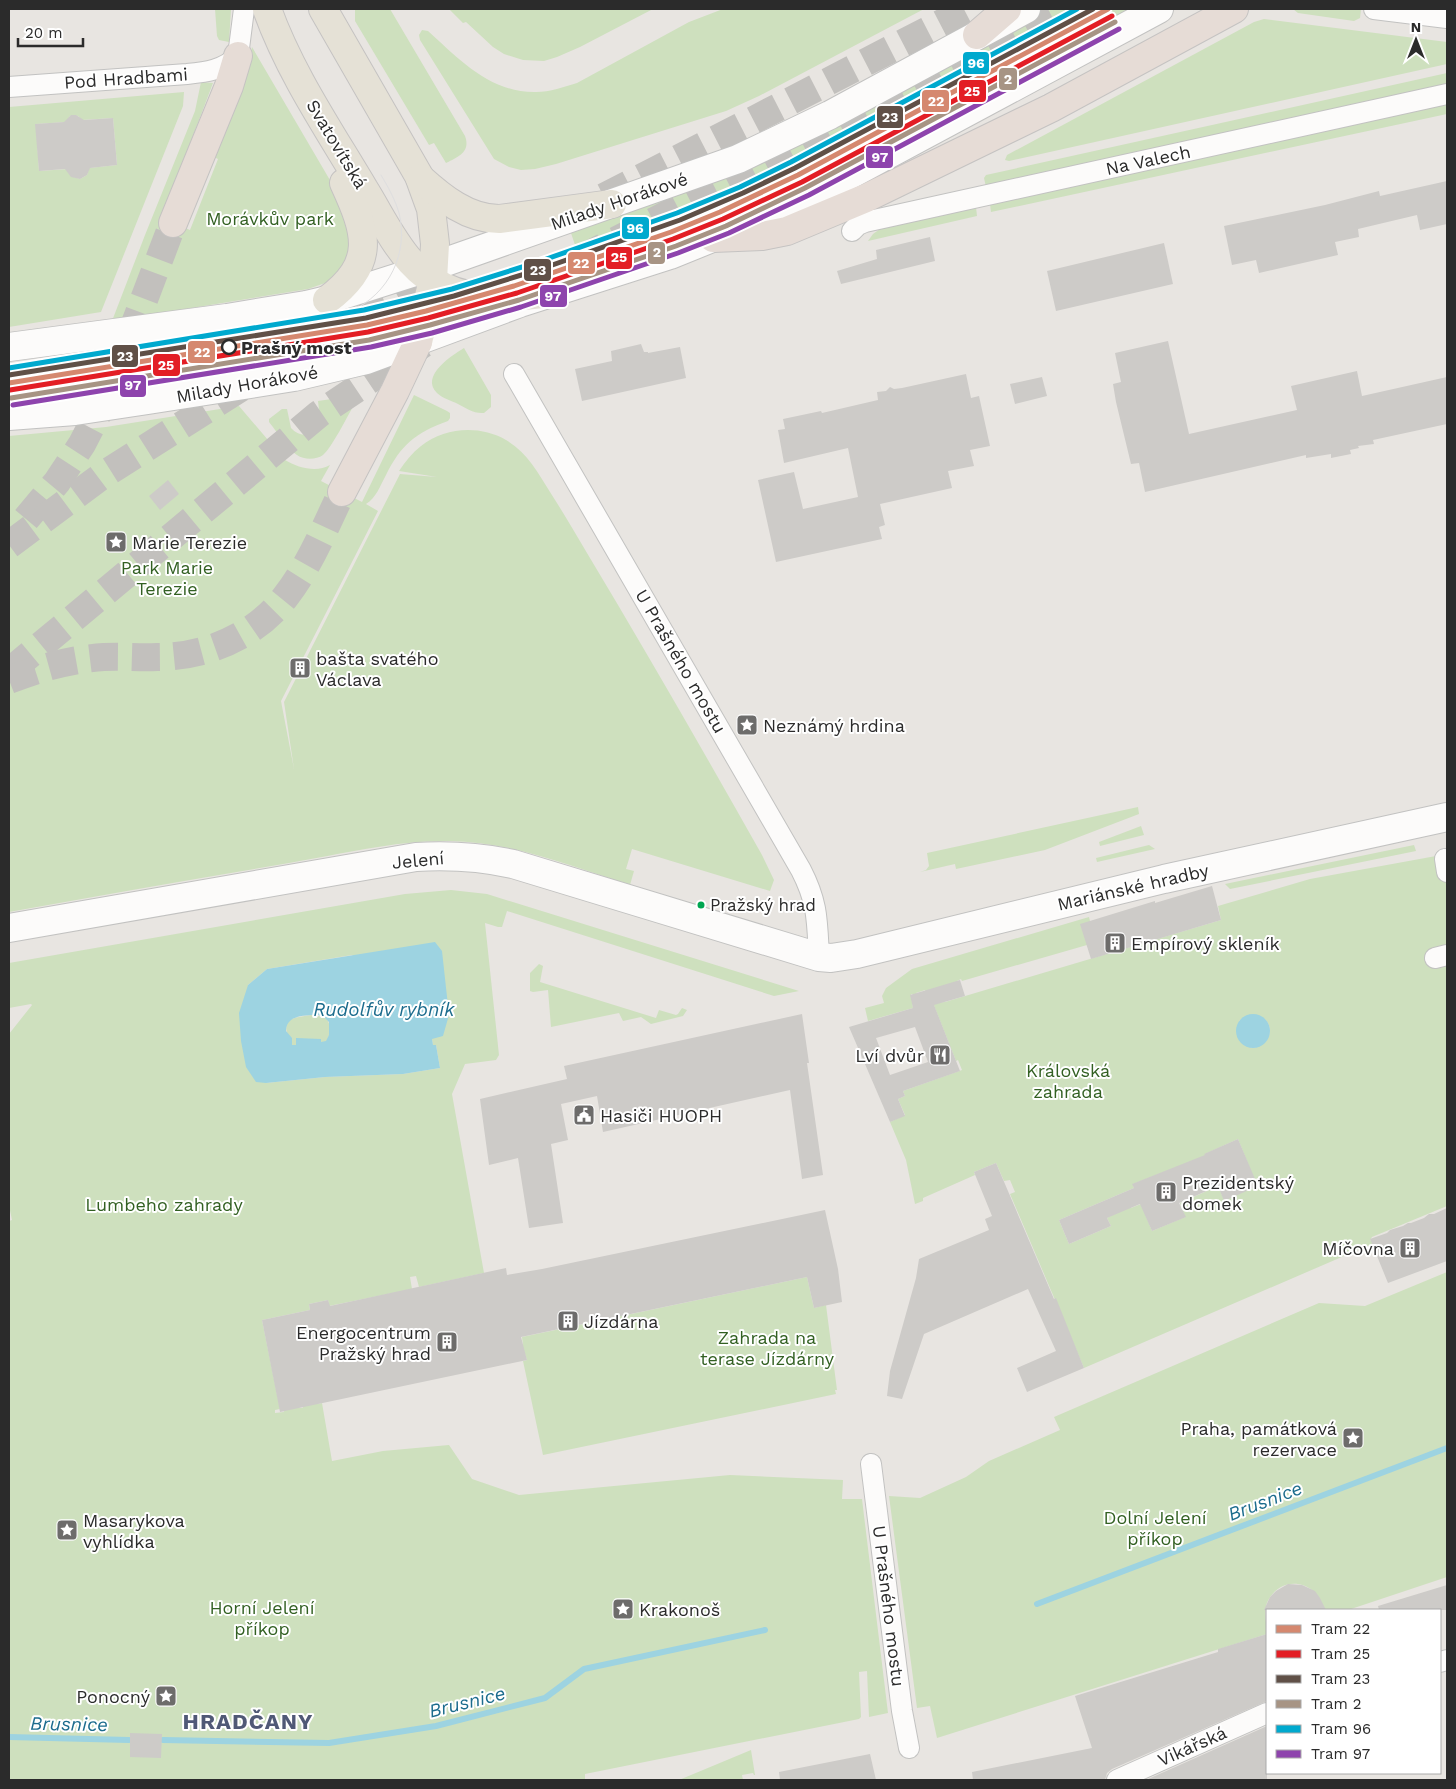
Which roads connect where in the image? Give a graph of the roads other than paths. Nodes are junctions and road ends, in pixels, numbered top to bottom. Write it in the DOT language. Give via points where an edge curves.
graph roads {
  1 [pos="244,9"];
  2 [pos="267,9"];
  3 [pos="323,9"];
  4 [pos="1007,9"];
  5 [pos="1026,9"];
  6 [pos="1159,9"];
  7 [pos="1234,9"];
  8 [pos="1374,9"];
  9 [pos="1447,18"];
  10 [pos="977,35"];
  11 [pos="238,56"];
  12 [pos="300,83"];
  13 [pos="9,87"];
  14 [pos="1447,94"];
  15 [pos="418,176"];
  16 [pos="612,204"];
  17 [pos="173,222"];
  18 [pos="852,231"];
  19 [pos="713,238"];
  20 [pos="429,272"];
  21 [pos="549,293"];
  22 [pos="327,300"];
  23 [pos="418,342"];
  24 [pos="9,347"];
  25 [pos="514,374"];
  26 [pos="9,416"];
  27 [pos="342,492"];
  28 [pos="1447,817"];
  29 [pos="9,928"];
  30 [pos="819,957"];
  31 [pos="871,1464"];
  32 [pos="1266,1713"];
  33 [pos="909,1748"];
  34 [pos="1117,1780"];
  1 -- 11 [label="street"];
  2 -- 12 [label="main road, Svatovítská"];
  3 -- 15 [label="main road"];
  4 -- 10 [label="highway"];
  5 -- 10 [label="main road, Milady Horákové"];
  6 -- 19 [label="main road, Milady Horákové" via="818,192"];
  7 -- 19 [label="highway" via="1051,108 866,198 787,231 762,236"];
  8 -- 9 [label="street"];
  10 -- 16 [label="main road, Milady Horákové" via="780,140 738,159"];
  11 -- 13 [label="street, Pod Hradbami" via="225,66 208,72"];
  11 -- 17 [label="highway"];
  12 -- 20 [label="main road, Svatovítská" via="390,233 411,262"];
  12 -- 22 [label="main road" via="363,231 360,263 349,280"];
  14 -- 18 [label="street, Na Valech" via="865,222"];
  15 -- 16 [label="main road" via="449,202 484,219"];
  15 -- 20 [label="main road" via="434,223"];
  16 -- 20 [label="main road, Milady Horákové"];
  19 -- 21 [label="main road, Milady Horákové"];
  20 -- 21 [label="main road" via="445,288 481,297 519,298"];
  20 -- 22 [label="main road, Milady Horákové"];
  20 -- 23 [label="main road"];
  21 -- 23 [label="main road, Milady Horákové"];
  22 -- 24 [label="main road, Milady Horákové" via="227,318"];
  23 -- 26 [label="main road, Milady Horákové" via="366,360 294,377 75,411"];
  23 -- 27 [label="highway"];
  25 -- 30 [label="street, U Prašného mostu" via="801,870 813,895 817,913"];
  28 -- 30 [label="main road, Mariánské hradby" via="1173,877 851,955"];
  29 -- 30 [label="main road, Jelení" via="407,859 444,856 520,866"];
  31 -- 33 [label="street, U Prašného mostu"];
  32 -- 34 [label="street, Vikářská"];
}
